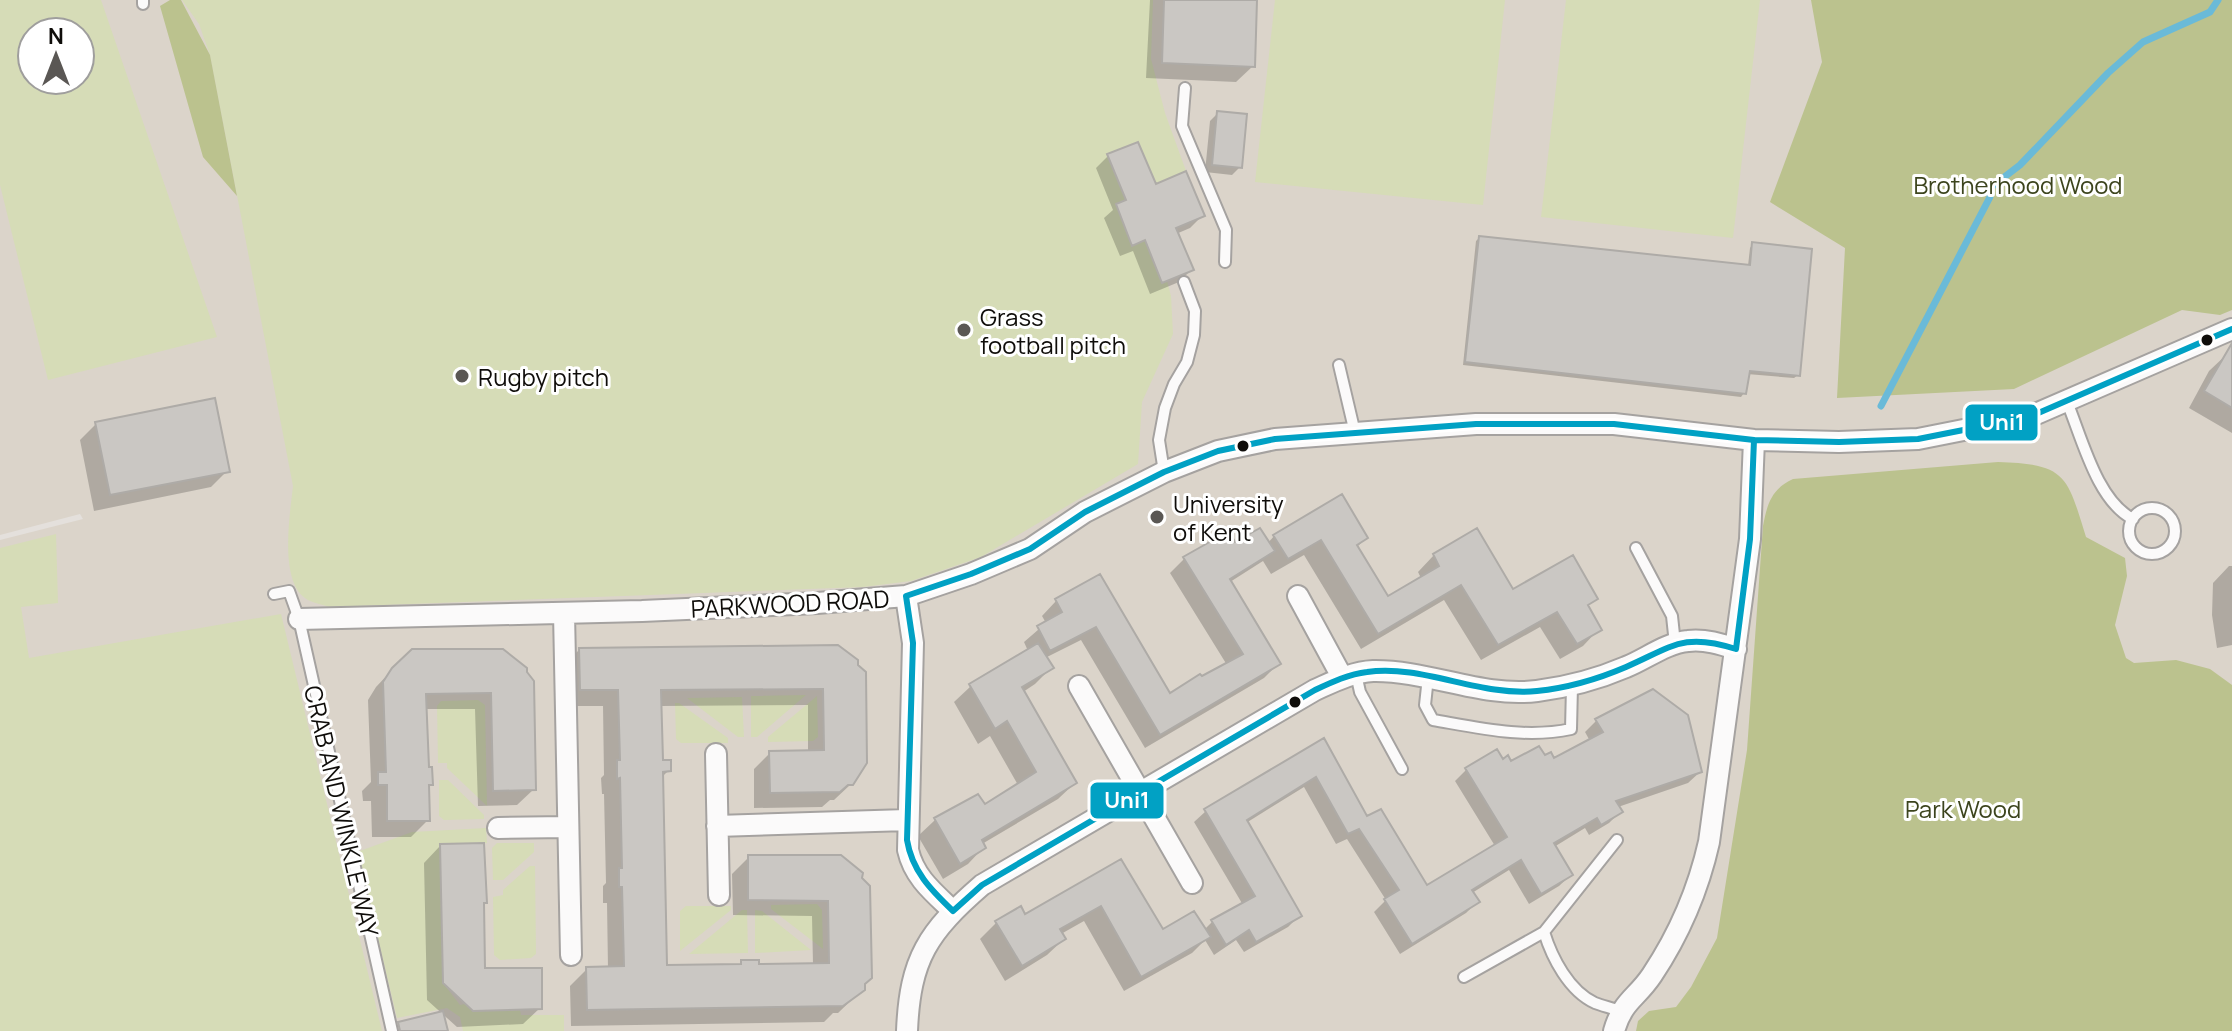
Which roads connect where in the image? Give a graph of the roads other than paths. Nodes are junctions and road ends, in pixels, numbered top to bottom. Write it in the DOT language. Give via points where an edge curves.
graph roads {
  1 [pos="1185,88"];
  2 [pos="1225,262"];
  3 [pos="1184,282"];
  4 [pos="2232,329"];
  5 [pos="1339,365"];
  6 [pos="2067,402"];
  7 [pos="1355,433"];
  8 [pos="1754,440"];
  9 [pos="1164,472"];
  10 [pos="2133,519"];
  11 [pos="1636,548"];
  12 [pos="274,594"];
  13 [pos="906,596"];
  14 [pos="1298,596"];
  15 [pos="564,613"];
  16 [pos="299,619"];
  17 [pos="1675,644"];
  18 [pos="1736,649"];
  19 [pos="1349,676"];
  20 [pos="1428,677"];
  21 [pos="1079,686"];
  22 [pos="1572,686"];
  23 [pos="716,754"];
  24 [pos="1402,769"];
  25 [pos="1141,794"];
  26 [pos="907,820"];
  27 [pos="717,826"];
  28 [pos="567,827"];
  29 [pos="498,828"];
  30 [pos="1617,840"];
  31 [pos="1192,883"];
  32 [pos="719,895"];
  33 [pos="953,911"];
  34 [pos="1544,932"];
  35 [pos="571,955"];
  36 [pos="1464,977"];
  37 [pos="1620,1011"];
  38 [pos="392,1031"];
  39 [pos="907,1031"];
  40 [pos="1614,1031"];
  1 -- 2 [label="lane" via="1182,126 1226,230"];
  3 -- 9 [label="lane" via="1195,311 1194,335 1165,408 1159,440"];
  4 -- 6 [label="street, PARKWOOD ROAD"];
  5 -- 7 [label="lane"];
  6 -- 8 [label="street, PARKWOOD ROAD" via="2029,417 1918,439"];
  6 -- 10 [label="lane" via="2105,495"];
  7 -- 8 [label="street, PARKWOOD ROAD" via="1476,424 1614,424"];
  7 -- 9 [label="street, PARKWOOD ROAD" via="1275,439 1218,451"];
  8 -- 18 [label="street" via="1750,539"];
  9 -- 13 [label="street, PARKWOOD ROAD" via="1085,512 1030,549"];
  10 -- 10 [label="lane" via="2144,509 2159,509 2171,519 2173,540 2158,553 2138,549 2130,539"];
  11 -- 17 [label="lane" via="1672,616"];
  12 -- 16 [label="lane, CRAB AND WINKLE WAY" via="289,591"];
  13 -- 15 [label="street, PARKWOOD ROAD"];
  13 -- 26 [label="street" via="913,643"];
  14 -- 19 [label="street"];
  15 -- 16 [label="street, PARKWOOD ROAD"];
  15 -- 28 [label="street"];
  16 -- 38 [label="lane, CRAB AND WINKLE WAY"];
  17 -- 18 [label="street" via="1690,640"];
  17 -- 22 [label="street"];
  18 -- 37 [label="street" via="1703,869 1683,924 1650,978"];
  19 -- 20 [label="street" via="1370,671"];
  19 -- 24 [label="lane"];
  19 -- 25 [label="street" via="1315,690"];
  20 -- 22 [label="street" via="1499,691"];
  20 -- 22 [label="lane" via="1425,705 1433,720 1495,731 1550,734 1571,729"];
  21 -- 25 [label="street"];
  23 -- 27 [label="street"];
  25 -- 31 [label="street"];
  25 -- 33 [label="street" via="982,885"];
  26 -- 27 [label="street"];
  26 -- 33 [label="street" via="911,863"];
  27 -- 32 [label="street"];
  28 -- 29 [label="street"];
  28 -- 35 [label="street"];
  30 -- 34 [label="lane"];
  33 -- 39 [label="street" via="915,965"];
  34 -- 36 [label="lane"];
  34 -- 37 [label="lane" via="1551,955 1568,979 1593,1002"];
  37 -- 40 [label="street"];
}
